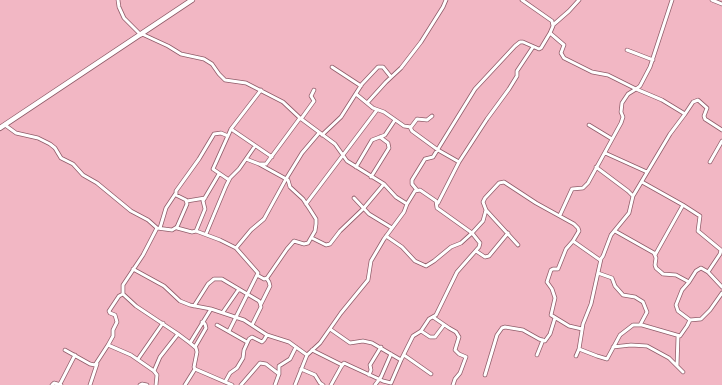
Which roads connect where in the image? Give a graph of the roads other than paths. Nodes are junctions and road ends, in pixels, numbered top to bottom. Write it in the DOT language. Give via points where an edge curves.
graph roads {
  1 [pos="118,0"];
  2 [pos="192,0"];
  3 [pos="446,0"];
  4 [pos="522,0"];
  5 [pos="578,0"];
  6 [pos="672,0"];
  7 [pos="712,0"];
  8 [pos="722,4"];
  9 [pos="553,25"];
  10 [pos="550,33"];
  11 [pos="141,34"];
  12 [pos="533,47"];
  13 [pos="627,50"];
  14 [pos="653,60"];
  15 [pos="332,67"];
  16 [pos="392,77"];
  17 [pos="361,86"];
  18 [pos="636,89"];
  19 [pos="261,90"];
  20 [pos="314,90"];
  21 [pos="356,94"];
  22 [pos="368,103"];
  23 [pos="377,110"];
  24 [pos="685,114"];
  25 [pos="432,116"];
  26 [pos="300,119"];
  27 [pos="395,120"];
  28 [pos="589,125"];
  29 [pos="2,126"];
  30 [pos="410,127"];
  31 [pos="231,130"];
  32 [pos="722,130"];
  33 [pos="321,134"];
  34 [pos="228,136"];
  35 [pos="380,136"];
  36 [pos="612,139"];
  37 [pos="722,140"];
  38 [pos="255,146"];
  39 [pos="438,150"];
  40 [pos="605,153"];
  41 [pos="343,155"];
  42 [pos="272,157"];
  43 [pos="246,160"];
  44 [pos="459,162"];
  45 [pos="710,162"];
  46 [pos="259,164"];
  47 [pos="356,167"];
  48 [pos="596,167"];
  49 [pos="647,172"];
  50 [pos="219,174"];
  51 [pos="371,177"];
  52 [pos="286,179"];
  53 [pos="229,180"];
  54 [pos="642,182"];
  55 [pos="384,184"];
  56 [pos="417,190"];
  57 [pos="176,193"];
  58 [pos="633,196"];
  59 [pos="206,198"];
  60 [pos="354,198"];
  61 [pos="186,201"];
  62 [pos="438,203"];
  63 [pos="306,204"];
  64 [pos="407,204"];
  65 [pos="683,205"];
  66 [pos="363,209"];
  67 [pos="486,210"];
  68 [pos="560,215"];
  69 [pos="158,228"];
  70 [pos="177,228"];
  71 [pos="392,228"];
  72 [pos="615,230"];
  73 [pos="196,231"];
  74 [pos="472,233"];
  75 [pos="508,233"];
  76 [pos="206,234"];
  77 [pos="386,236"];
  78 [pos="312,238"];
  79 [pos="573,241"];
  80 [pos="518,245"];
  81 [pos="236,248"];
  82 [pos="721,249"];
  83 [pos="476,250"];
  84 [pos="655,255"];
  85 [pos="601,259"];
  86 [pos="133,269"];
  87 [pos="708,272"];
  88 [pos="598,273"];
  89 [pos="257,276"];
  90 [pos="267,278"];
  91 [pos="689,282"];
  92 [pos="722,287"];
  93 [pos="239,289"];
  94 [pos="722,293"];
  95 [pos="123,294"];
  96 [pos="248,294"];
  97 [pos="261,304"];
  98 [pos="194,306"];
  99 [pos="211,309"];
  100 [pos="223,312"];
  101 [pos="433,316"];
  102 [pos="236,317"];
  103 [pos="555,318"];
  104 [pos="690,320"];
  105 [pos="202,322"];
  106 [pos="163,323"];
  107 [pos="217,325"];
  108 [pos="252,325"];
  109 [pos="444,325"];
  110 [pos="640,325"];
  111 [pos="330,329"];
  112 [pos="582,329"];
  113 [pos="421,330"];
  114 [pos="229,332"];
  115 [pos="178,334"];
  116 [pos="267,335"];
  117 [pos="678,336"];
  118 [pos="543,340"];
  119 [pos="247,342"];
  120 [pos="190,343"];
  121 [pos="108,345"];
  122 [pos="194,347"];
  123 [pos="296,347"];
  124 [pos="613,347"];
  125 [pos="381,348"];
  126 [pos="579,349"];
  127 [pos="65,350"];
  128 [pos="312,350"];
  129 [pos="391,354"];
  130 [pos="75,355"];
  131 [pos="307,355"];
  132 [pos="404,355"];
  133 [pos="537,355"];
  134 [pos="576,356"];
  135 [pos="138,359"];
  136 [pos="401,360"];
  137 [pos="97,364"];
  138 [pos="342,365"];
  139 [pos="677,366"];
  140 [pos="195,369"];
  141 [pos="301,369"];
  142 [pos="154,371"];
  143 [pos="683,372"];
  144 [pos="279,374"];
  145 [pos="431,374"];
  146 [pos="369,375"];
  147 [pos="485,375"];
  148 [pos="379,379"];
  149 [pos="225,382"];
  150 [pos="52,385"];
  151 [pos="61,385"];
  152 [pos="90,385"];
  153 [pos="140,385"];
  154 [pos="147,385"];
  155 [pos="156,385"];
  156 [pos="185,385"];
  157 [pos="232,385"];
  158 [pos="241,385"];
  159 [pos="275,385"];
  160 [pos="295,385"];
  161 [pos="323,385"];
  162 [pos="332,385"];
  163 [pos="375,385"];
  164 [pos="453,385"];
  1 -- 11 [label="street" via="124,18"];
  2 -- 11 [label="main road"];
  3 -- 16 [label="street" via="421,42"];
  4 -- 9 [label="street" via="551,20"];
  5 -- 9 [label="street" via="569,12"];
  6 -- 14 [label="street"];
  7 -- 8 [label="street"];
  9 -- 10 [label="street"];
  10 -- 12 [label="street" via="542,48"];
  10 -- 18 [label="street" via="564,45 561,53 564,58"];
  11 -- 19 [label="street" via="181,54 204,59 226,80 246,83"];
  11 -- 29 [label="main road"];
  12 -- 39 [label="street" via="520,42 505,55 474,89"];
  12 -- 44 [label="street" via="518,70 516,78"];
  13 -- 14 [label="street"];
  14 -- 18 [label="street"];
  15 -- 17 [label="street"];
  16 -- 17 [label="street" via="380,67"];
  16 -- 22 [label="street"];
  17 -- 21 [label="street"];
  18 -- 24 [label="street" via="662,100"];
  18 -- 36 [label="street" via="628,94 622,103 622,120"];
  19 -- 26 [label="street" via="286,104"];
  19 -- 31 [label="street"];
  20 -- 26 [label="street" via="311,94 314,101"];
  21 -- 22 [label="street"];
  21 -- 33 [label="street" via="341,117"];
  22 -- 23 [label="street"];
  23 -- 27 [label="street"];
  23 -- 41 [label="street"];
  24 -- 32 [label="street" via="693,102 698,100 707,108 705,119"];
  24 -- 49 [label="street"];
  25 -- 30 [label="street" via="425,121 417,119"];
  26 -- 33 [label="street"];
  26 -- 42 [label="street"];
  27 -- 30 [label="street"];
  27 -- 35 [label="street" via="385,135"];
  28 -- 36 [label="street"];
  29 -- 69 [label="street" via="50,144 61,158 73,164 83,175 133,213 146,218"];
  30 -- 39 [label="street"];
  31 -- 34 [label="street"];
  31 -- 38 [label="street"];
  33 -- 41 [label="street" via="335,144"];
  33 -- 52 [label="street" via="302,154"];
  34 -- 50 [label="street" via="213,169"];
  34 -- 57 [label="street" via="214,134"];
  35 -- 47 [label="street" via="372,140"];
  35 -- 51 [label="street" via="388,143 389,148"];
  36 -- 40 [label="street"];
  37 -- 45 [label="street"];
  38 -- 42 [label="street"];
  38 -- 43 [label="street"];
  39 -- 44 [label="street"];
  39 -- 56 [label="street" via="433,157 425,159 412,180"];
  40 -- 48 [label="street"];
  40 -- 49 [label="street"];
  41 -- 47 [label="street"];
  41 -- 63 [label="street"];
  42 -- 46 [label="street" via="266,164"];
  43 -- 46 [label="street"];
  43 -- 53 [label="street"];
  44 -- 62 [label="street"];
  46 -- 52 [label="street"];
  47 -- 51 [label="street"];
  48 -- 58 [label="street"];
  48 -- 68 [label="street" via="586,186 572,189"];
  49 -- 54 [label="street"];
  50 -- 53 [label="street"];
  50 -- 59 [label="street"];
  51 -- 55 [label="street"];
  52 -- 63 [label="street" via="290,188"];
  52 -- 81 [label="street" via="264,219"];
  53 -- 76 [label="street"];
  54 -- 58 [label="street"];
  54 -- 65 [label="street"];
  55 -- 64 [label="street"];
  55 -- 66 [label="street"];
  56 -- 62 [label="street" via="429,195"];
  56 -- 64 [label="street"];
  57 -- 61 [label="street"];
  57 -- 69 [label="street" via="166,208"];
  58 -- 72 [label="street" via="629,213"];
  59 -- 61 [label="street"];
  59 -- 73 [label="street" via="203,202 205,209"];
  60 -- 66 [label="street"];
  61 -- 70 [label="street" via="187,205"];
  62 -- 74 [label="street" via="437,208"];
  63 -- 78 [label="street" via="316,219"];
  64 -- 71 [label="street"];
  65 -- 82 [label="street" via="701,218 698,231"];
  65 -- 84 [label="street"];
  66 -- 71 [label="street"];
  66 -- 78 [label="street" via="330,244"];
  67 -- 68 [label="street" via="483,202 485,198 499,183 504,182"];
  67 -- 74 [label="street" via="483,221"];
  67 -- 75 [label="street"];
  68 -- 79 [label="street" via="578,228 579,231"];
  69 -- 70 [label="street"];
  69 -- 86 [label="street"];
  70 -- 73 [label="street"];
  71 -- 77 [label="street"];
  72 -- 84 [label="street"];
  72 -- 85 [label="street"];
  73 -- 76 [label="street"];
  74 -- 77 [label="street" via="427,266 415,261 402,247"];
  74 -- 83 [label="street" via="480,243"];
  75 -- 80 [label="street"];
  75 -- 83 [label="street" via="489,256 485,257"];
  76 -- 81 [label="street"];
  77 -- 111 [label="street" via="370,261 368,280"];
  78 -- 90 [label="street" via="306,244 293,241"];
  79 -- 85 [label="street" via="597,259"];
  79 -- 103 [label="street" via="566,249 558,269 550,270 546,280 555,298 551,313"];
  81 -- 89 [label="street" via="257,271"];
  82 -- 87 [label="street"];
  83 -- 101 [label="street" via="457,272 436,315"];
  84 -- 91 [label="street" via="655,265 659,271"];
  85 -- 88 [label="street"];
  86 -- 95 [label="street" via="123,285"];
  86 -- 98 [label="street" via="164,286 180,301"];
  87 -- 91 [label="street" via="699,269"];
  87 -- 92 [label="street"];
  88 -- 110 [label="street" via="612,278 623,295 635,297 643,302 646,312"];
  88 -- 112 [label="street"];
  89 -- 90 [label="street"];
  89 -- 96 [label="street"];
  90 -- 97 [label="street" via="270,286"];
  91 -- 104 [label="street" via="682,290 676,305 678,311"];
  93 -- 96 [label="street"];
  93 -- 98 [label="street" via="222,279 214,279 204,289"];
  93 -- 100 [label="street"];
  94 -- 104 [label="street" via="701,320"];
  95 -- 106 [label="street" via="136,306"];
  95 -- 121 [label="street" via="109,311 116,316 116,322"];
  96 -- 97 [label="street"];
  96 -- 102 [label="street"];
  97 -- 108 [label="street"];
  98 -- 99 [label="street"];
  99 -- 100 [label="street"];
  99 -- 105 [label="street"];
  100 -- 102 [label="street"];
  101 -- 109 [label="street"];
  101 -- 113 [label="street"];
  102 -- 108 [label="street"];
  102 -- 114 [label="street"];
  103 -- 112 [label="street" via="568,326"];
  103 -- 118 [label="street" via="548,338"];
  104 -- 117 [label="street" via="682,335"];
  105 -- 120 [label="street"];
  105 -- 122 [label="street" via="206,328"];
  106 -- 115 [label="street"];
  106 -- 135 [label="street"];
  107 -- 114 [label="street"];
  108 -- 116 [label="street"];
  109 -- 113 [label="street" via="435,338"];
  109 -- 164 [label="street" via="456,332 459,340 455,350 466,358"];
  110 -- 117 [label="street"];
  110 -- 124 [label="street" via="628,328"];
  111 -- 125 [label="street" via="350,343 363,341"];
  111 -- 128 [label="street"];
  112 -- 126 [label="street"];
  113 -- 132 [label="street" via="413,336"];
  114 -- 119 [label="street"];
  115 -- 120 [label="street"];
  115 -- 142 [label="street" via="160,357"];
  116 -- 119 [label="street" via="263,342 252,337"];
  116 -- 123 [label="street"];
  117 -- 139 [label="street"];
  118 -- 133 [label="street"];
  118 -- 147 [label="street" via="523,330 502,328"];
  119 -- 149 [label="street" via="243,358"];
  120 -- 122 [label="street"];
  121 -- 135 [label="street"];
  121 -- 137 [label="street"];
  122 -- 140 [label="street" via="197,352"];
  123 -- 131 [label="street"];
  123 -- 144 [label="street" via="290,359 280,365"];
  124 -- 126 [label="street" via="607,359"];
  124 -- 139 [label="street" via="647,346"];
  125 -- 129 [label="street"];
  125 -- 146 [label="street" via="370,365"];
  126 -- 134 [label="street"];
  127 -- 130 [label="street"];
  128 -- 131 [label="street"];
  128 -- 138 [label="street"];
  129 -- 136 [label="street"];
  129 -- 148 [label="street"];
  130 -- 137 [label="street" via="90,364"];
  130 -- 151 [label="street"];
  131 -- 141 [label="street"];
  132 -- 136 [label="street"];
  132 -- 145 [label="street"];
  135 -- 142 [label="street"];
  136 -- 148 [label="street" via="391,383"];
  137 -- 152 [label="street"];
  138 -- 146 [label="street" via="348,364"];
  138 -- 162 [label="street"];
  139 -- 143 [label="street"];
  140 -- 149 [label="street"];
  140 -- 156 [label="street"];
  141 -- 160 [label="street"];
  141 -- 161 [label="street" via="315,375"];
  142 -- 155 [label="street"];
  144 -- 158 [label="street" via="266,364 260,363"];
  144 -- 159 [label="street"];
  146 -- 148 [label="street"];
  148 -- 163 [label="street"];
  149 -- 157 [label="street"];
  150 -- 151 [label="street"];
  153 -- 154 [label="street"];
}
